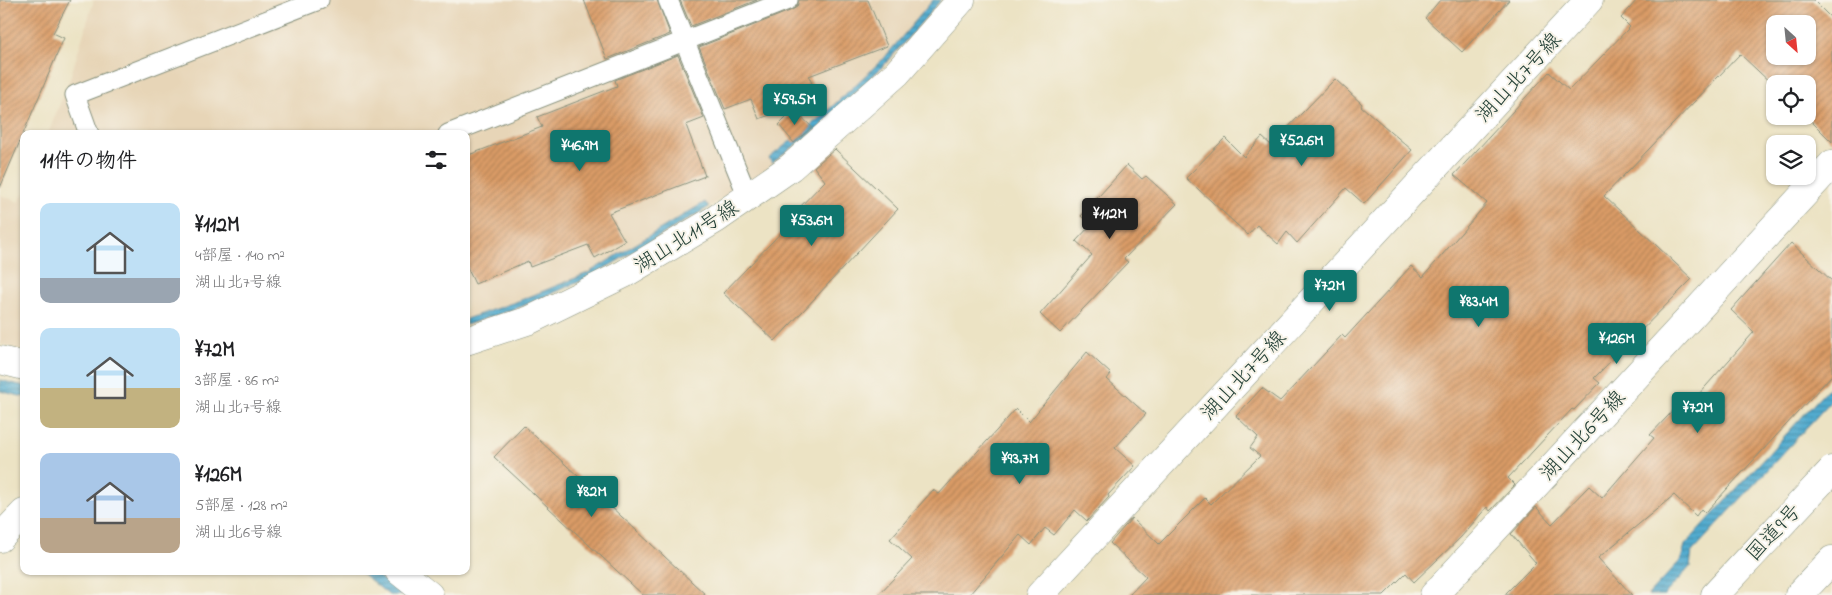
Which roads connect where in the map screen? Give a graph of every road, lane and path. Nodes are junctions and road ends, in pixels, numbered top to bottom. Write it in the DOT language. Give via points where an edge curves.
graph roads {
  1 [pos="319,0"];
  2 [pos="668,0"];
  3 [pos="788,0"];
  4 [pos="961,0"];
  5 [pos="1589,0"];
  6 [pos="685,42"];
  7 [pos="88,130"];
  8 [pos="458,130"];
  9 [pos="1832,164"];
  10 [pos="748,197"];
  11 [pos="470,340"];
  12 [pos="0,360"];
  13 [pos="20,365"];
  14 [pos="1832,470"];
  15 [pos="20,517"];
  16 [pos="0,538"];
  17 [pos="1832,560"];
  18 [pos="404,575"];
  19 [pos="429,595"];
  20 [pos="1040,595"];
  21 [pos="1434,595"];
  22 [pos="1715,595"];
  23 [pos="1799,595"];
  1 -- 7 [label="lane" via="75,95"];
  2 -- 6 [label="lane"];
  3 -- 6 [label="lane"];
  4 -- 10 [label="main road, 湖山北11号線" via="897,73 791,167"];
  5 -- 20 [label="main road, 湖山北7号線"];
  6 -- 8 [label="lane"];
  6 -- 10 [label="lane"];
  9 -- 21 [label="main road, 湖山北6号線"];
  10 -- 11 [label="main road, 湖山北11号線" via="624,274 530,320"];
  12 -- 13 [label="main road"];
  14 -- 22 [label="main road, 国道9号"];
  15 -- 16 [label="main road"];
  17 -- 23 [label="main road"];
  18 -- 19 [label="main road"];
}
